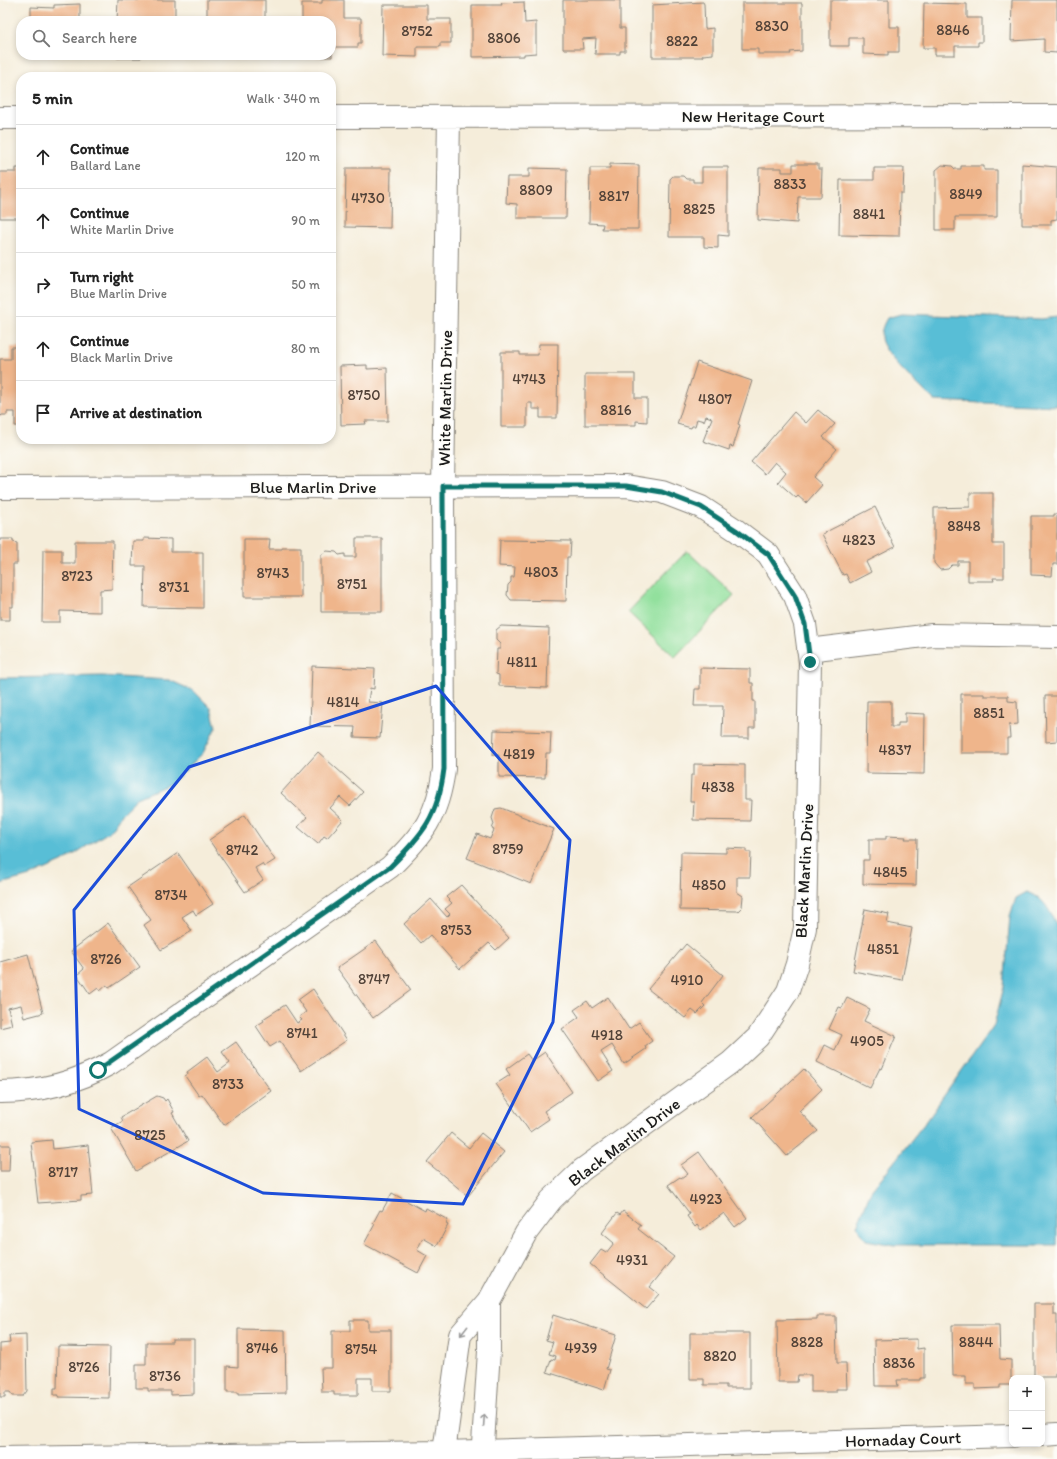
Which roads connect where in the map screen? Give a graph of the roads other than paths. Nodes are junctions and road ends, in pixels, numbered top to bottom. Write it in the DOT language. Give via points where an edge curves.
graph roads {
  1 [pos="1057,116"];
  2 [pos="336,117"];
  3 [pos="449,117"];
  4 [pos="0,118"];
  5 [pos="16,118"];
  6 [pos="443,486"];
  7 [pos="626,486"];
  8 [pos="0,488"];
  9 [pos="1057,637"];
  10 [pos="808,650"];
  11 [pos="0,1092"];
  12 [pos="489,1301"];
  13 [pos="1057,1434"];
  14 [pos="1045,1435"];
  15 [pos="1009,1436"];
  16 [pos="482,1454"];
  17 [pos="443,1456"];
  18 [pos="0,1458"];
  1 -- 3 [label="street, New Heritage Court"];
  2 -- 3 [label="street, New Heritage Court"];
  3 -- 6 [label="street, White Marlin Drive"];
  4 -- 5 [label="street"];
  6 -- 7 [label="street, Blue Marlin Drive"];
  6 -- 8 [label="street, Blue Marlin Drive"];
  6 -- 11 [label="street, White Marlin Drive" via="444,769 438,799 428,825 417,841 390,867 111,1063 76,1080 51,1087 22,1092"];
  7 -- 10 [label="street, Black Marlin Drive" via="662,492 701,507 768,554 795,596 805,624"];
  9 -- 10 [label="street" via="932,635"];
  10 -- 12 [label="street, Black Marlin Drive" via="810,662 805,928 788,991 758,1037 730,1063 582,1170 551,1200 526,1233"];
  16 -- 12 [label="street, Black Marlin Drive, one-way" via="489,1351"];
  12 -- 17 [label="street, Black Marlin Drive, one-way" via="460,1335"];
  13 -- 14 [label="street"];
  15 -- 16 [label="street, Hornaday Court"];
  16 -- 17 [label="street, Hornaday Court"];
  17 -- 18 [label="street, Hornaday Court"];
}
